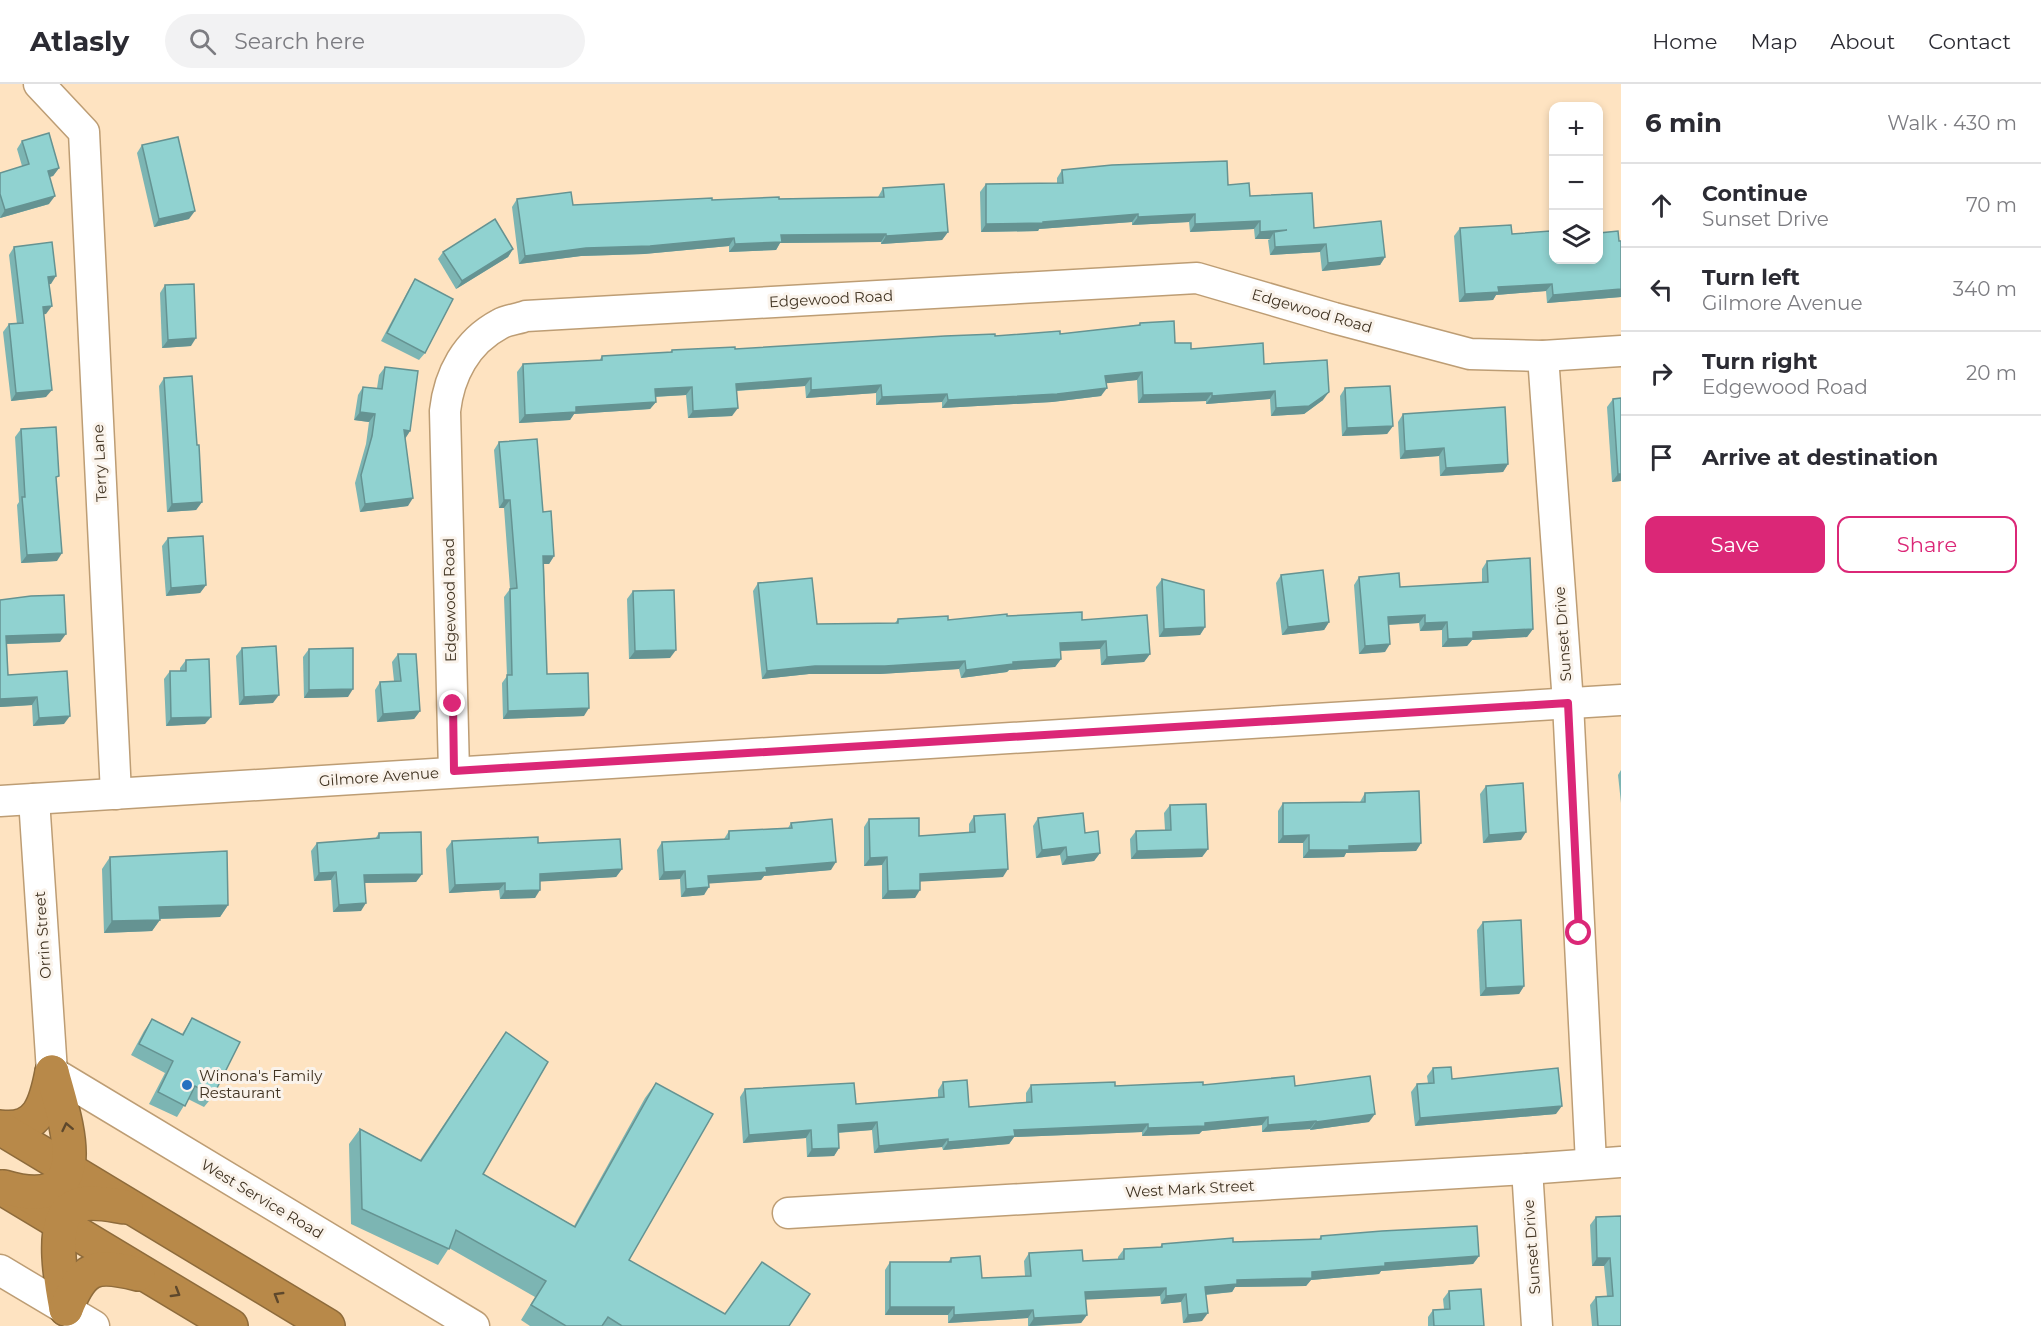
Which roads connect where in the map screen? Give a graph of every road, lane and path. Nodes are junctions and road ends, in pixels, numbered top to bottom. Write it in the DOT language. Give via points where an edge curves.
graph roads {
  1 [pos="39,84"];
  2 [pos="1621,351"];
  3 [pos="1543,356"];
  4 [pos="1621,700"];
  5 [pos="1568,703"];
  6 [pos="454,771"];
  7 [pos="116,794"];
  8 [pos="34,799"];
  9 [pos="0,801"];
  10 [pos="52,1072"];
  11 [pos="0,1128"];
  12 [pos="1621,1162"];
  13 [pos="1591,1163"];
  14 [pos="68,1169"];
  15 [pos="1527,1169"];
  16 [pos="0,1187"];
  17 [pos="131,1207"];
  18 [pos="789,1213"];
  19 [pos="61,1225"];
  20 [pos="0,1270"];
  21 [pos="146,1275"];
  22 [pos="67,1318"];
  23 [pos="94,1326"];
  24 [pos="231,1326"];
  25 [pos="328,1326"];
  26 [pos="474,1326"];
  27 [pos="1538,1326"];
  1 -- 7 [label="street, Terry Lane" via="84,132"];
  2 -- 3 [label="street, Edgewood Road"];
  3 -- 5 [label="street, Sunset Drive"];
  3 -- 6 [label="street, Edgewood Road" via="1470,354 1197,278 526,316 500,324 475,343 456,367 447,390"];
  4 -- 5 [label="street, Gilmore Avenue"];
  5 -- 6 [label="street, Gilmore Avenue"];
  5 -- 13 [label="street, Sunset Drive"];
  6 -- 7 [label="street, Gilmore Avenue"];
  7 -- 8 [label="street, Gilmore Avenue"];
  8 -- 9 [label="street, Gilmore Avenue"];
  8 -- 10 [label="street, Orrin Street"];
  10 -- 11 [label="highway" via="48,1095 33,1119 23,1126"];
  14 -- 10 [label="highway, one-way" via="69,1136"];
  10 -- 26 [label="street, West Service Road"];
  11 -- 14 [label="highway"];
  12 -- 13 [label="street, West Mark Street"];
  13 -- 15 [label="street, West Mark Street"];
  14 -- 16 [label="highway" via="49,1190 28,1192"];
  14 -- 17 [label="highway"];
  15 -- 18 [label="street, West Mark Street"];
  15 -- 27 [label="street, Sunset Drive"];
  16 -- 19 [label="highway"];
  17 -- 19 [label="highway" via="80,1205 71,1208"];
  25 -- 17 [label="highway, one-way"];
  19 -- 21 [label="highway"];
  19 -- 22 [label="highway" via="60,1270"];
  20 -- 22 [label="street"];
  21 -- 22 [label="highway" via="113,1269 90,1272 73,1292"];
  21 -- 24 [label="highway, one-way"];
  22 -- 23 [label="street"];
}
